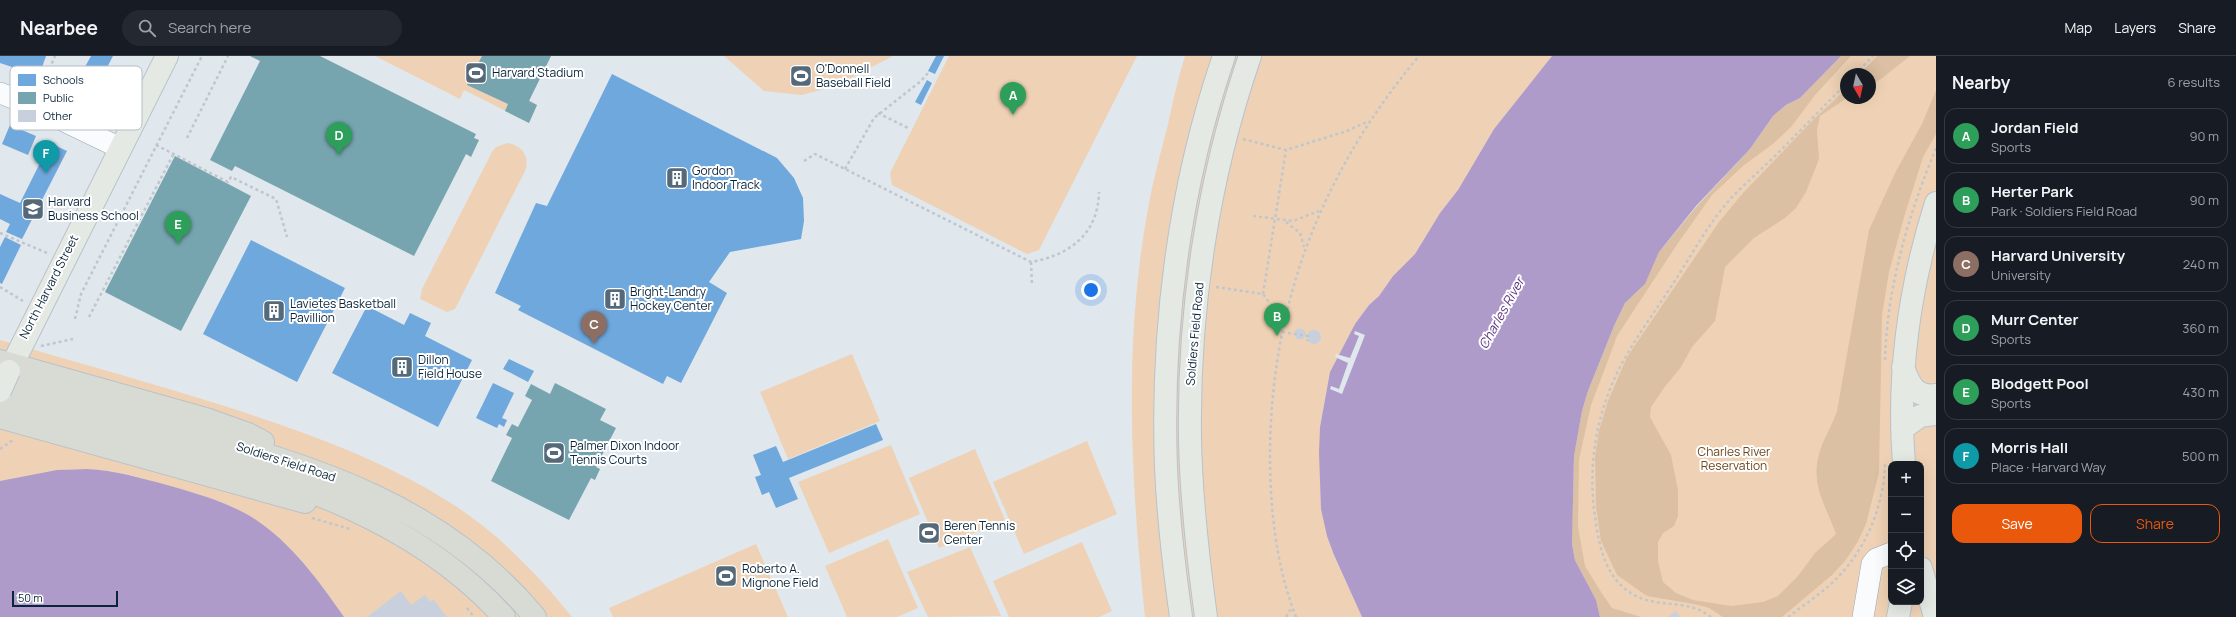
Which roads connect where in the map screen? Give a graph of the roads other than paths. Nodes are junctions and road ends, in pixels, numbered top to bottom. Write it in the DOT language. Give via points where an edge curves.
graph roads {
  1 [pos="167,56"];
  2 [pos="1224,56"];
  3 [pos="1250,56"];
  4 [pos="0,93"];
  5 [pos="10,97"];
  6 [pos="142,105"];
  7 [pos="83,130"];
  8 [pos="129,130"];
  9 [pos="120,148"];
  10 [pos="1936,203"];
  11 [pos="1903,367"];
  12 [pos="4,373"];
  13 [pos="1936,395"];
  14 [pos="0,397"];
  15 [pos="1936,414"];
  16 [pos="0,417"];
  17 [pos="1902,429"];
  18 [pos="1904,461"];
  19 [pos="376,520"];
  20 [pos="1888,554"];
  21 [pos="1921,569"];
  22 [pos="1900,605"];
  23 [pos="504,617"];
  24 [pos="535,617"];
  25 [pos="1181,617"];
  26 [pos="1206,617"];
  27 [pos="1863,617"];
  28 [pos="1898,617"];
  29 [pos="1935,617"];
  1 -- 6 [label="main road, North Harvard Street"];
  2 -- 25 [label="main road, Soldiers Field Road" via="1202,133 1185,207 1170,317 1166,467"];
  3 -- 26 [label="main road, Soldiers Field Road" via="1233,107 1216,174 1195,310 1190,409 1191,470 1195,530"];
  4 -- 5 [label="street"];
  7 -- 9 [label="street"];
  8 -- 9 [label="main road, North Harvard Street"];
  9 -- 12 [label="main road, North Harvard Street"];
  10 -- 11 [label="main road" via="1918,270 1908,320"];
  11 -- 13 [label="main road" via="1914,390 1922,394"];
  11 -- 17 [label="main road"];
  12 -- 24 [label="highway, Soldiers Field Road" via="315,470 398,506 444,533 494,573"];
  14 -- 19 [label="highway, Soldiers Field Road" via="279,478"];
  15 -- 17 [label="main road" via="1920,416"];
  16 -- 19 [label="highway"];
  17 -- 18 [label="main road"];
  19 -- 23 [label="highway, Soldiers Field Road" via="438,558 467,581"];
  20 -- 27 [label="street" via="1876,559 1872,564"];
  21 -- 29 [label="main road"];
  22 -- 28 [label="main road"];
}
